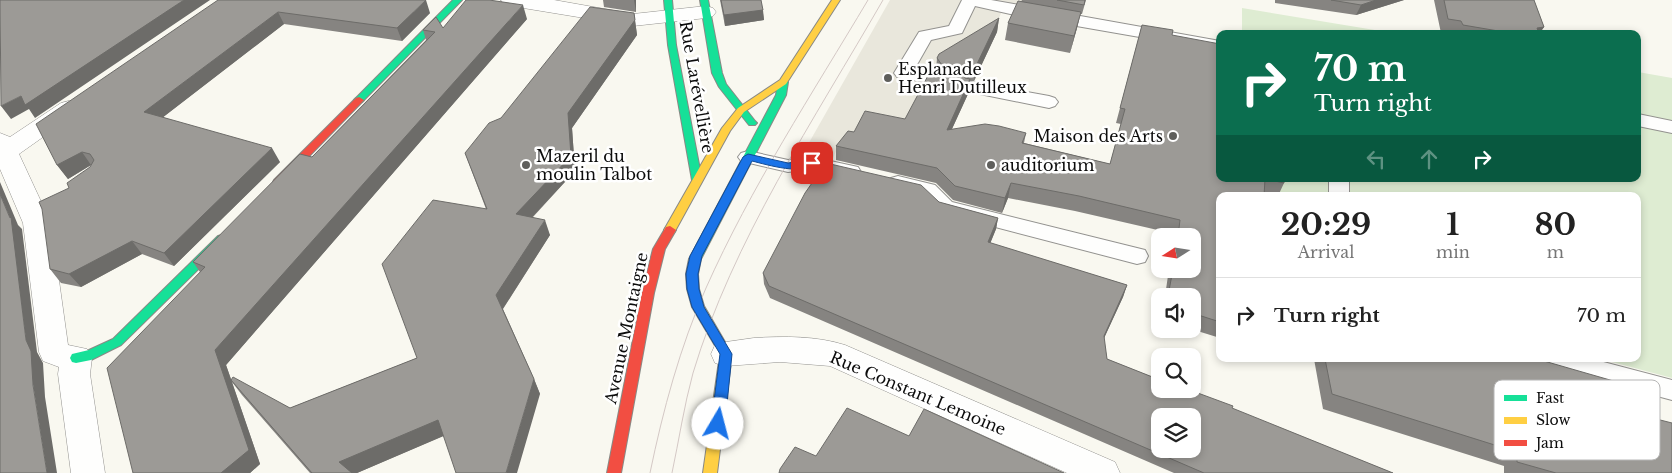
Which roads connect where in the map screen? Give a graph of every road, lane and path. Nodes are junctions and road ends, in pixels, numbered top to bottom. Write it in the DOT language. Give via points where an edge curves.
graph roads {
  1 [pos="458,0"];
  2 [pos="511,0"];
  3 [pos="640,0"];
  4 [pos="836,0"];
  5 [pos="969,1"];
  6 [pos="701,4"];
  7 [pos="573,9"];
  8 [pos="668,9"];
  9 [pos="1216,45"];
  10 [pos="930,78"];
  11 [pos="783,82"];
  12 [pos="971,87"];
  13 [pos="89,95"];
  14 [pos="1050,102"];
  15 [pos="742,110"];
  16 [pos="1641,121"];
  17 [pos="1672,127"];
  18 [pos="761,134"];
  19 [pos="3,147"];
  20 [pos="748,157"];
  21 [pos="697,180"];
  22 [pos="267,193"];
  23 [pos="233,228"];
  24 [pos="1137,256"];
  25 [pos="726,354"];
  26 [pos="76,358"];
  27 [pos="1567,362"];
  28 [pos="1635,380"];
  29 [pos="88,473"];
  30 [pos="614,473"];
  31 [pos="710,473"];
  32 [pos="1102,473"];
  1 -- 22 [label="main road"];
  2 -- 7 [label="street"];
  3 -- 7 [label="street"];
  4 -- 11 [label="main road, Avenue Montaigne"];
  5 -- 9 [label="lane"];
  5 -- 10 [label="lane" via="956,29 925,36 904,73"];
  6 -- 8 [label="street"];
  6 -- 15 [label="main road, Rue Larévellière" via="717,73 722,85"];
  7 -- 8 [label="street" via="633,20"];
  8 -- 21 [label="main road, Rue Larévellière"];
  11 -- 15 [label="main road, Avenue Montaigne"];
  11 -- 18 [label="main road, Avenue Montaigne" via="782,95"];
  12 -- 14 [label="lane"];
  13 -- 19 [label="street"];
  15 -- 18 [label="main road, Rue Larévellière"];
  15 -- 21 [label="main road, Avenue Montaigne" via="726,130"];
  16 -- 17 [label="lane"];
  18 -- 20 [label="main road, Avenue Montaigne"];
  19 -- 26 [label="street" via="39,205 36,223 54,352"];
  20 -- 24 [label="lane" via="788,166 812,163 928,190 945,207"];
  20 -- 25 [label="main road, Avenue Montaigne" via="696,256 692,274 698,307"];
  21 -- 30 [label="main road, Avenue Montaigne" via="659,249"];
  23 -- 26 [label="main road" via="117,342 91,355"];
  25 -- 31 [label="main road"];
  25 -- 32 [label="street, Rue Constant Lemoine" via="758,348 834,354"];
  26 -- 29 [label="street" via="74,374"];
  27 -- 28 [label="lane"];
}
